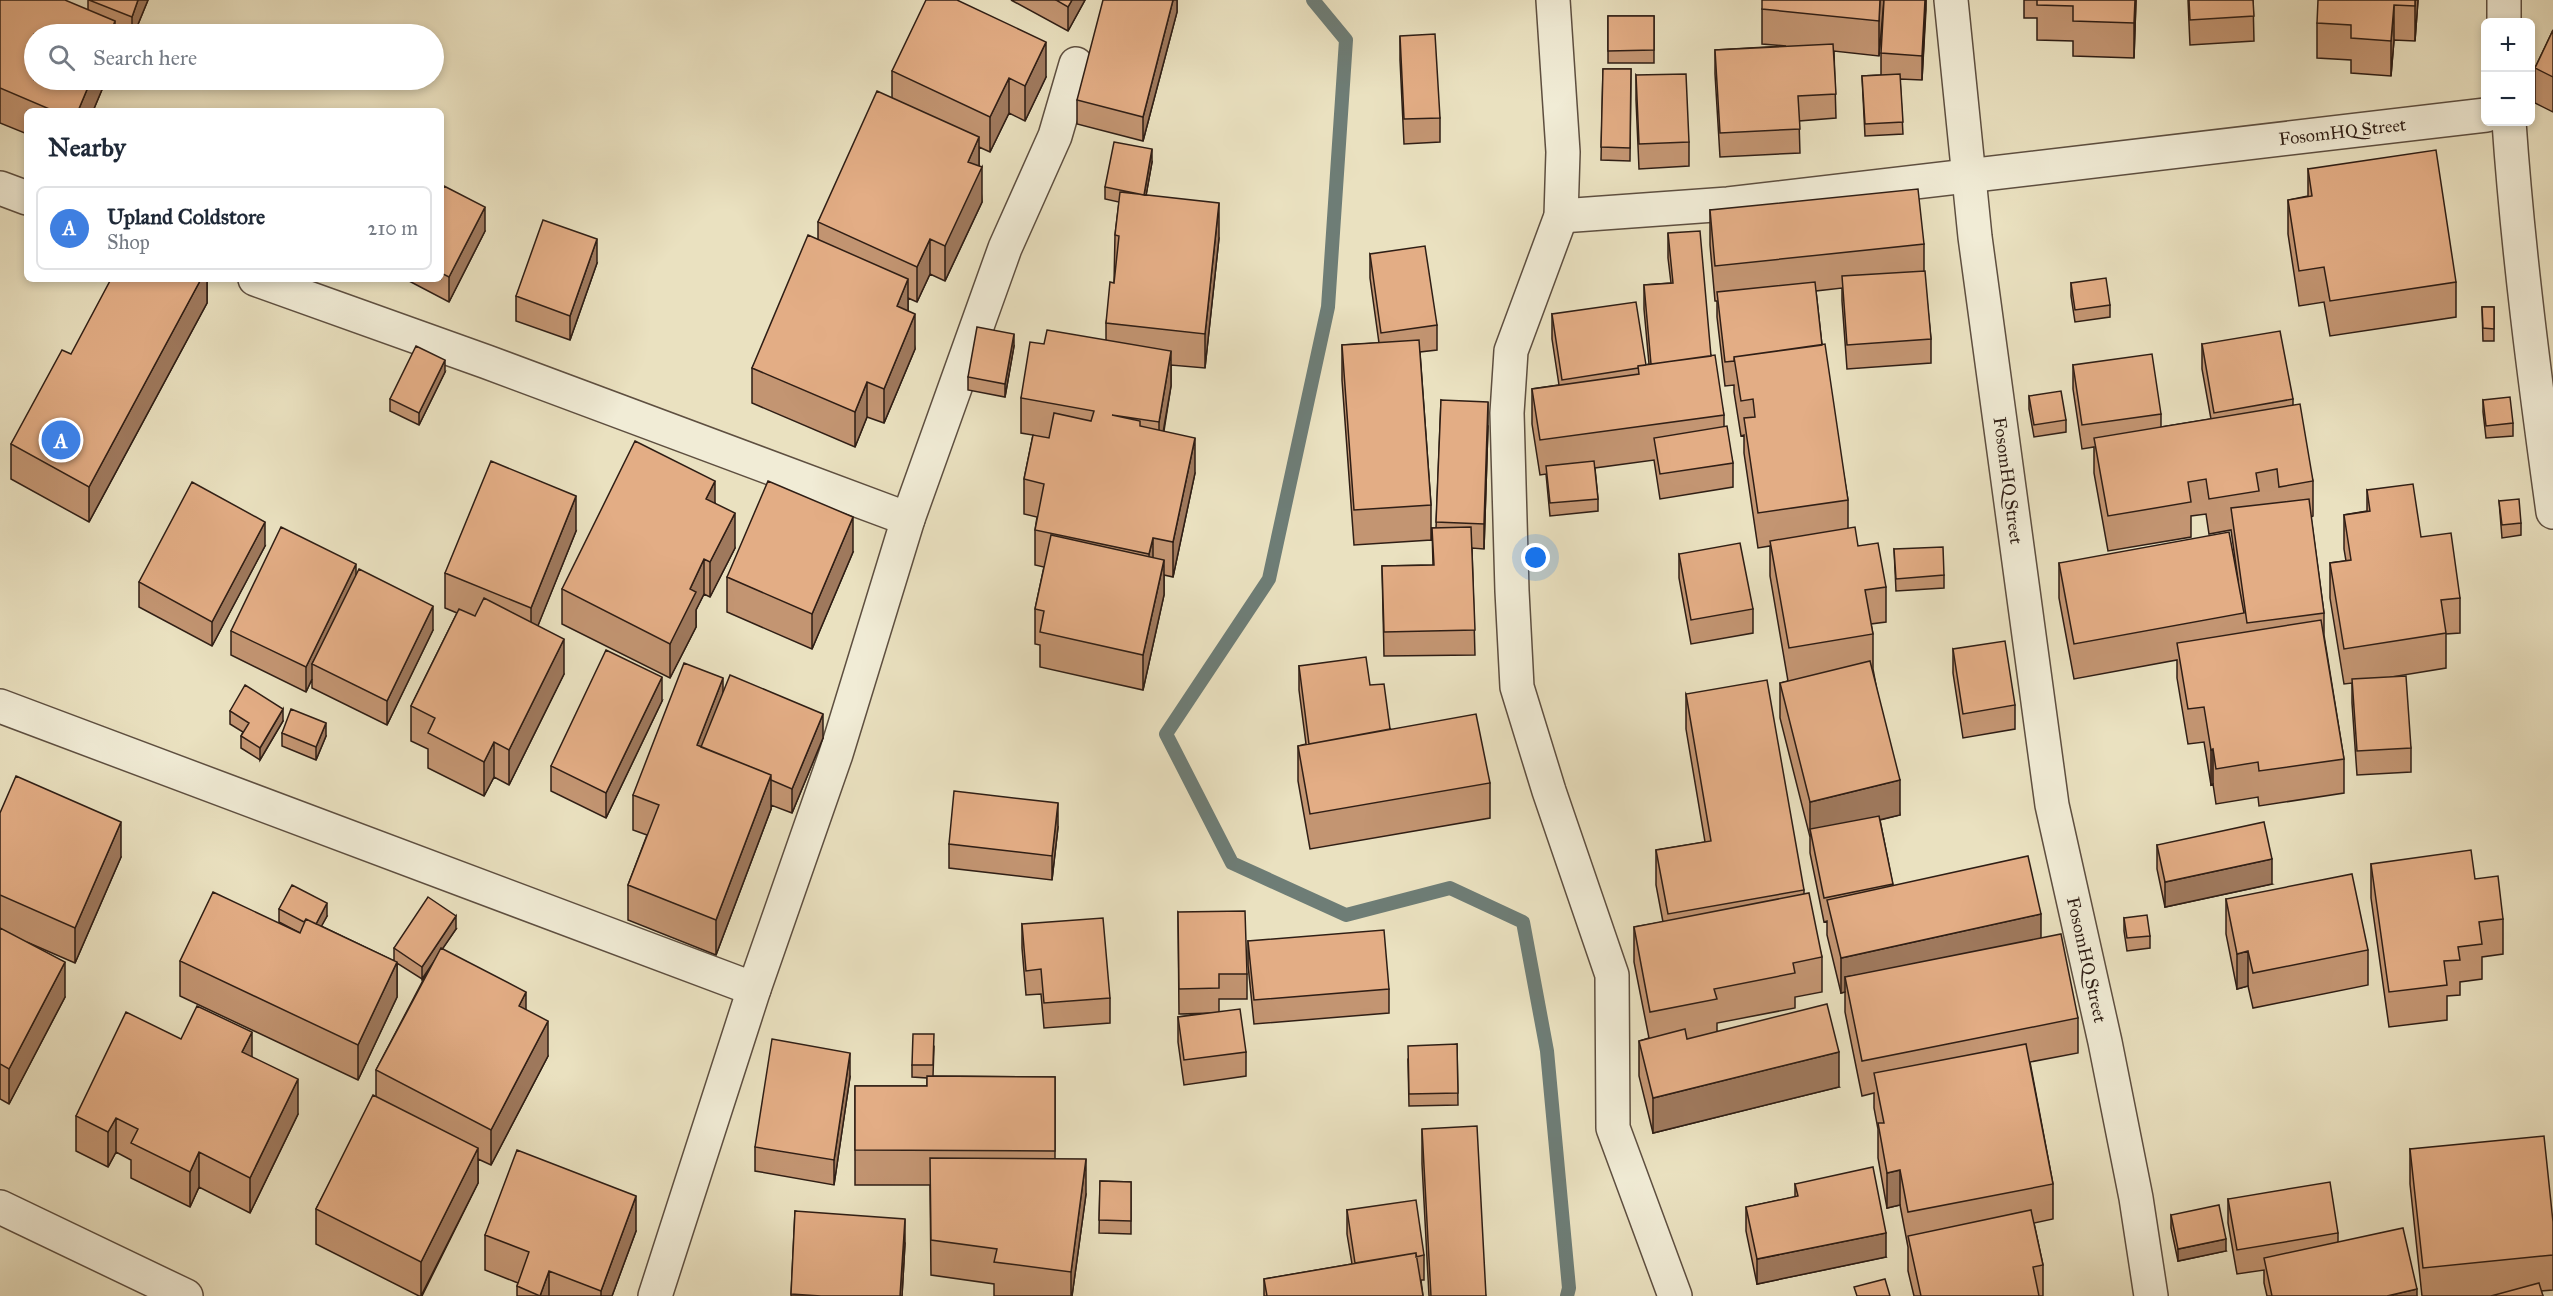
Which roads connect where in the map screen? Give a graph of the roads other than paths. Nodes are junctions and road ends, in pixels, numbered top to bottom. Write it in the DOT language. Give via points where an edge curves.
graph roads {
  1 [pos="1553,0"];
  2 [pos="1951,0"];
  3 [pos="2504,0"];
  4 [pos="2504,18"];
  5 [pos="1076,64"];
  6 [pos="2481,116"];
  7 [pos="2509,126"];
  8 [pos="1969,176"];
  9 [pos="0,188"];
  10 [pos="24,197"];
  11 [pos="1561,216"];
  12 [pos="263,282"];
  13 [pos="2553,512"];
  14 [pos="908,519"];
  15 [pos="0,706"];
  16 [pos="754,989"];
  17 [pos="0,1207"];
  18 [pos="186,1296"];
  19 [pos="655,1296"];
  20 [pos="1675,1296"];
  21 [pos="2151,1296"];
  1 -- 11 [label="street" via="1563,152"];
  2 -- 8 [label="street"];
  3 -- 4 [label="street"];
  5 -- 14 [label="street" via="1055,136 1005,248"];
  6 -- 8 [label="street, FosomHQ Street"];
  7 -- 13 [label="street" via="2529,330"];
  8 -- 11 [label="street" via="1728,204"];
  8 -- 21 [label="street, FosomHQ Street" via="2052,805 2116,1098"];
  9 -- 10 [label="street"];
  11 -- 20 [label="street" via="1510,351 1507,413 1517,687 1612,975 1613,1128"];
  12 -- 14 [label="street"];
  14 -- 16 [label="street" via="836,753"];
  15 -- 16 [label="street"];
  16 -- 19 [label="street"];
  17 -- 18 [label="street"];
}
